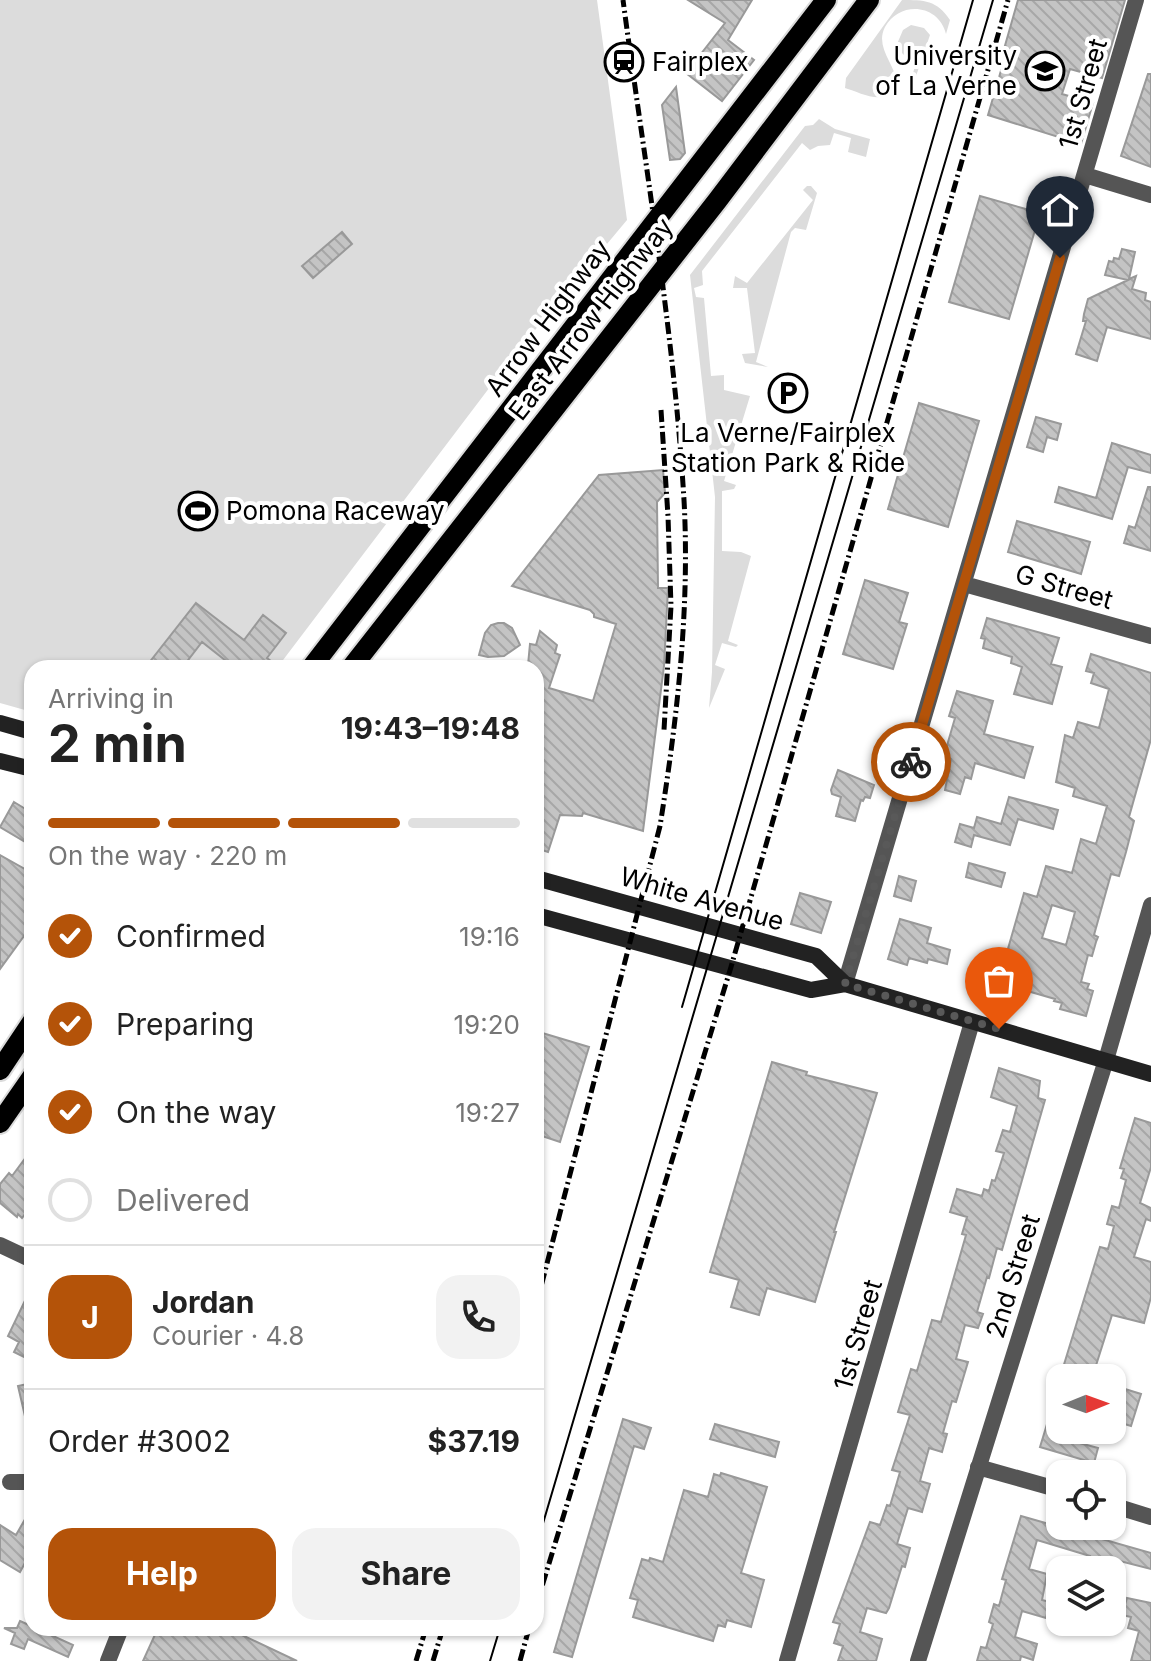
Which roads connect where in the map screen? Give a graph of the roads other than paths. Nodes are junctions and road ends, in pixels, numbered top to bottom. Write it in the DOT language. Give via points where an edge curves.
graph roads {
  1 [pos="826,0"];
  2 [pos="869,0"];
  3 [pos="1136,0"];
  4 [pos="1085,175"];
  5 [pos="1151,195"];
  6 [pos="964,584"];
  7 [pos="1151,636"];
  8 [pos="317,660"];
  9 [pos="357,660"];
  10 [pos="0,723"];
  11 [pos="24,730"];
  12 [pos="0,761"];
  13 [pos="24,767"];
  14 [pos="544,880"];
  15 [pos="1151,905"];
  16 [pos="544,917"];
  17 [pos="845,984"];
  18 [pos="972,1022"];
  19 [pos="24,1034"];
  20 [pos="1106,1060"];
  21 [pos="0,1070"];
  22 [pos="1151,1074"];
  23 [pos="24,1088"];
  24 [pos="0,1123"];
  25 [pos="0,1245"];
  26 [pos="24,1256"];
  27 [pos="978,1467"];
  28 [pos="10,1482"];
  29 [pos="24,1482"];
  30 [pos="1046,1486"];
  31 [pos="1126,1509"];
  32 [pos="1151,1517"];
  33 [pos="118,1636"];
  34 [pos="108,1661"];
  35 [pos="787,1661"];
  36 [pos="918,1661"];
  1 -- 8 [label="main road, Arrow Highway"];
  2 -- 9 [label="main road, East Arrow Highway"];
  3 -- 4 [label="street, 1st Street"];
  4 -- 5 [label="street"];
  4 -- 6 [label="street, 1st Street"];
  6 -- 7 [label="street, G Street"];
  6 -- 17 [label="street, 1st Street"];
  10 -- 11 [label="main road"];
  12 -- 13 [label="main road"];
  14 -- 17 [label="main road, White Avenue" via="816,956"];
  15 -- 20 [label="street, 2nd Street"];
  16 -- 17 [label="main road, White Avenue" via="811,990"];
  17 -- 18 [label="main road, White Avenue"];
  18 -- 20 [label="main road, White Avenue"];
  18 -- 35 [label="street, 1st Street"];
  19 -- 21 [label="main road"];
  20 -- 22 [label="main road, White Avenue"];
  20 -- 27 [label="street, 2nd Street"];
  23 -- 24 [label="main road"];
  25 -- 26 [label="street"];
  27 -- 30 [label="street"];
  27 -- 36 [label="street, 2nd Street"];
  28 -- 29 [label="street"];
  31 -- 32 [label="street"];
  33 -- 34 [label="street"];
}
